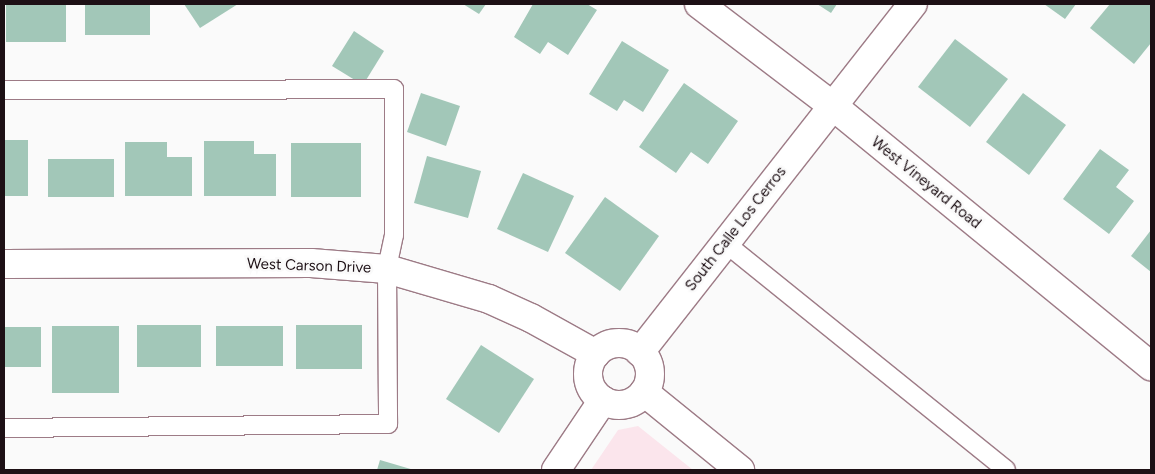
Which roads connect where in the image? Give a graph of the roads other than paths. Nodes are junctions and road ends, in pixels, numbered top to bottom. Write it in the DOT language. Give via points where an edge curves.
graph roads {
  1 [pos="699,4"];
  2 [pos="912,4"];
  3 [pos="4,90"];
  4 [pos="833,106"];
  5 [pos="725,243"];
  6 [pos="4,264"];
  7 [pos="387,269"];
  8 [pos="640,352"];
  9 [pos="596,354"];
  10 [pos="1151,366"];
  11 [pos="644,392"];
  12 [pos="603,400"];
  13 [pos="4,428"];
  14 [pos="556,470"];
  15 [pos="740,470"];
  16 [pos="1006,470"];
  1 -- 4 [label="street, West Vineyard Road"];
  2 -- 4 [label="street, South Calle Los Cerros"];
  3 -- 7 [label="lane" via="394,89 394,235"];
  4 -- 5 [label="street, South Calle Los Cerros"];
  4 -- 10 [label="street, West Vineyard Road"];
  5 -- 8 [label="street, South Calle Los Cerros"];
  5 -- 16 [label="lane"];
  6 -- 7 [label="street, West Carson Drive" via="311,263"];
  7 -- 9 [label="street, West Carson Drive" via="489,299"];
  7 -- 13 [label="lane" via="388,424"];
  8 -- 9 [label="street" via="618,344"];
  8 -- 11 [label="street" via="650,372"];
  9 -- 12 [label="street" via="590,363 589,378 595,393"];
  11 -- 12 [label="street" via="625,404"];
  11 -- 15 [label="street"];
  12 -- 14 [label="street"];
}
